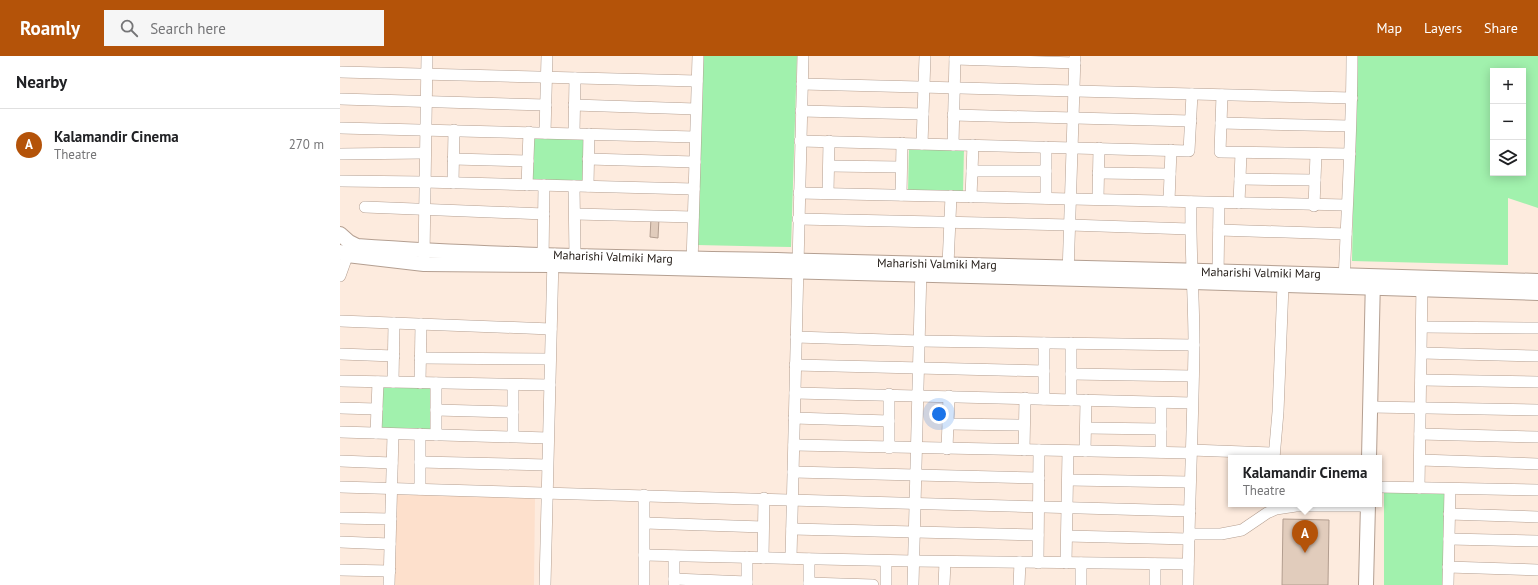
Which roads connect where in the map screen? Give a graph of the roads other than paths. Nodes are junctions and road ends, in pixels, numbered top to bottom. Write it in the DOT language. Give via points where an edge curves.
graph roads {
  1 [pos="428,56"];
  2 [pos="547,56"];
  3 [pos="698,56"];
  4 [pos="803,56"];
  5 [pos="924,56"];
  6 [pos="1352,56"];
  7 [pos="955,57"];
  8 [pos="1075,59"];
  9 [pos="340,72"];
  10 [pos="427,74"];
  11 [pos="547,77"];
  12 [pos="574,78"];
  13 [pos="697,81"];
  14 [pos="802,84"];
  15 [pos="924,87"];
  16 [pos="954,88"];
  17 [pos="1074,90"];
  18 [pos="1192,94"];
  19 [pos="1222,95"];
  20 [pos="1352,98"];
  21 [pos="340,99"];
  22 [pos="426,101"];
  23 [pos="546,105"];
  24 [pos="574,105"];
  25 [pos="696,108"];
  26 [pos="801,111"];
  27 [pos="923,114"];
  28 [pos="953,115"];
  29 [pos="1073,119"];
  30 [pos="1191,121"];
  31 [pos="1221,122"];
  32 [pos="1350,126"];
  33 [pos="340,128"];
  34 [pos="426,130"];
  35 [pos="454,130"];
  36 [pos="529,132"];
  37 [pos="545,133"];
  38 [pos="574,134"];
  39 [pos="589,134"];
  40 [pos="695,137"];
  41 [pos="800,141"];
  42 [pos="829,141"];
  43 [pos="902,143"];
  44 [pos="922,144"];
  45 [pos="953,145"];
  46 [pos="973,145"];
  47 [pos="1046,147"];
  48 [pos="1072,148"];
  49 [pos="1099,148"];
  50 [pos="1171,150"];
  51 [pos="425,153"];
  52 [pos="1241,153"];
  53 [pos="340,154"];
  54 [pos="1316,154"];
  55 [pos="1350,154"];
  56 [pos="453,159"];
  57 [pos="588,159"];
  58 [pos="528,161"];
  59 [pos="694,162"];
  60 [pos="829,166"];
  61 [pos="901,167"];
  62 [pos="972,171"];
  63 [pos="1046,171"];
  64 [pos="1098,173"];
  65 [pos="1170,174"];
  66 [pos="1240,179"];
  67 [pos="1315,180"];
  68 [pos="340,181"];
  69 [pos="424,182"];
  70 [pos="453,182"];
  71 [pos="527,185"];
  72 [pos="544,185"];
  73 [pos="574,186"];
  74 [pos="588,186"];
  75 [pos="694,189"];
  76 [pos="799,193"];
  77 [pos="828,193"];
  78 [pos="900,195"];
  79 [pos="951,196"];
  80 [pos="971,196"];
  81 [pos="1046,198"];
  82 [pos="1070,199"];
  83 [pos="1098,199"];
  84 [pos="1169,201"];
  85 [pos="1191,202"];
  86 [pos="1219,203"];
  87 [pos="1239,203"];
  88 [pos="1346,205"];
  89 [pos="1314,206"];
  90 [pos="365,207"];
  91 [pos="426,209"];
  92 [pos="544,214"];
  93 [pos="575,214"];
  94 [pos="693,217"];
  95 [pos="798,219"];
  96 [pos="950,222"];
  97 [pos="1070,225"];
  98 [pos="1190,229"];
  99 [pos="1219,230"];
  100 [pos="340,234"];
  101 [pos="1346,234"];
  102 [pos="346,250"];
  103 [pos="575,256"];
  104 [pos="424,257"];
  105 [pos="548,260"];
  106 [pos="692,264"];
  107 [pos="948,265"];
  108 [pos="797,266"];
  109 [pos="921,269"];
  110 [pos="1068,273"];
  111 [pos="340,276"];
  112 [pos="1193,276"];
  113 [pos="1218,278"];
  114 [pos="1344,281"];
  115 [pos="1538,281"];
  116 [pos="1373,282"];
  117 [pos="1422,283"];
  118 [pos="1283,285"];
  119 [pos="1538,293"];
  120 [pos="340,321"];
  121 [pos="394,323"];
  122 [pos="420,324"];
  123 [pos="1422,327"];
  124 [pos="1538,328"];
  125 [pos="551,329"];
  126 [pos="796,337"];
  127 [pos="919,341"];
  128 [pos="1044,343"];
  129 [pos="1071,344"];
  130 [pos="1194,345"];
  131 [pos="340,354"];
  132 [pos="1422,354"];
  133 [pos="394,356"];
  134 [pos="1538,356"];
  135 [pos="420,358"];
  136 [pos="550,359"];
  137 [pos="795,365"];
  138 [pos="918,369"];
  139 [pos="1044,371"];
  140 [pos="1071,374"];
  141 [pos="1193,376"];
  142 [pos="1421,380"];
  143 [pos="340,381"];
  144 [pos="378,382"];
  145 [pos="393,382"];
  146 [pos="1538,382"];
  147 [pos="420,383"];
  148 [pos="436,383"];
  149 [pos="513,385"];
  150 [pos="550,385"];
  151 [pos="795,392"];
  152 [pos="889,394"];
  153 [pos="918,395"];
  154 [pos="949,396"];
  155 [pos="1025,398"];
  156 [pos="1044,399"];
  157 [pos="1071,400"];
  158 [pos="1086,400"];
  159 [pos="1161,402"];
  160 [pos="1192,404"];
  161 [pos="1370,407"];
  162 [pos="340,408"];
  163 [pos="1421,408"];
  164 [pos="377,409"];
  165 [pos="436,410"];
  166 [pos="1538,410"];
  167 [pos="513,412"];
  168 [pos="794,418"];
  169 [pos="889,421"];
  170 [pos="948,424"];
  171 [pos="1024,425"];
  172 [pos="1086,428"];
  173 [pos="1161,429"];
  174 [pos="340,432"];
  175 [pos="376,433"];
  176 [pos="393,434"];
  177 [pos="420,434"];
  178 [pos="436,434"];
  179 [pos="1420,434"];
  180 [pos="513,436"];
  181 [pos="1538,437"];
  182 [pos="548,438"];
  183 [pos="794,446"];
  184 [pos="889,448"];
  185 [pos="916,448"];
  186 [pos="948,449"];
  187 [pos="1024,450"];
  188 [pos="1039,450"];
  189 [pos="1068,451"];
  190 [pos="1085,451"];
  191 [pos="1161,452"];
  192 [pos="1191,452"];
  193 [pos="1253,455"];
  194 [pos="1274,455"];
  195 [pos="1369,455"];
  196 [pos="1420,460"];
  197 [pos="340,461"];
  198 [pos="392,462"];
  199 [pos="420,462"];
  200 [pos="1538,464"];
  201 [pos="548,465"];
  202 [pos="793,472"];
  203 [pos="915,475"];
  204 [pos="1038,478"];
  205 [pos="1068,480"];
  206 [pos="1190,482"];
  207 [pos="340,487"];
  208 [pos="1382,487"];
  209 [pos="392,488"];
  210 [pos="1419,488"];
  211 [pos="420,489"];
  212 [pos="1450,489"];
  213 [pos="1538,490"];
  214 [pos="548,492"];
  215 [pos="644,495"];
  216 [pos="764,498"];
  217 [pos="793,499"];
  218 [pos="915,504"];
  219 [pos="1276,507"];
  220 [pos="1368,507"];
  221 [pos="1038,508"];
  222 [pos="1067,508"];
  223 [pos="1190,511"];
  224 [pos="1449,514"];
  225 [pos="1538,517"];
  226 [pos="340,518"];
  227 [pos="391,519"];
  228 [pos="645,523"];
  229 [pos="763,528"];
  230 [pos="792,529"];
  231 [pos="914,533"];
  232 [pos="1038,535"];
  233 [pos="1067,536"];
  234 [pos="1189,536"];
  235 [pos="1449,539"];
  236 [pos="1538,541"];
  237 [pos="340,542"];
  238 [pos="390,544"];
  239 [pos="644,555"];
  240 [pos="674,556"];
  241 [pos="747,557"];
  242 [pos="763,558"];
  243 [pos="791,558"];
  244 [pos="809,559"];
  245 [pos="886,561"];
  246 [pos="913,561"];
  247 [pos="945,562"];
  248 [pos="1020,562"];
  249 [pos="1038,562"];
  250 [pos="1066,563"];
  251 [pos="1081,563"];
  252 [pos="1155,564"];
  253 [pos="1188,564"];
  254 [pos="1448,567"];
  255 [pos="340,570"];
  256 [pos="1538,570"];
  257 [pos="390,571"];
  258 [pos="674,582"];
  259 [pos="747,583"];
  260 [pos="809,584"];
  261 [pos="389,585"];
  262 [pos="545,585"];
  263 [pos="644,585"];
  264 [pos="873,585"];
  265 [pos="886,585"];
  266 [pos="913,585"];
  267 [pos="944,585"];
  268 [pos="1019,585"];
  269 [pos="1081,585"];
  270 [pos="1155,585"];
  271 [pos="1188,585"];
  272 [pos="1366,585"];
  273 [pos="1448,585"];
  1 -- 10 [label="street"];
  2 -- 11 [label="street"];
  3 -- 13 [label="street"];
  4 -- 14 [label="street"];
  5 -- 15 [label="street"];
  6 -- 20 [label="street"];
  7 -- 8 [label="street"];
  7 -- 16 [label="street"];
  8 -- 17 [label="street"];
  9 -- 10 [label="street"];
  10 -- 11 [label="street"];
  10 -- 22 [label="street"];
  11 -- 12 [label="street"];
  11 -- 23 [label="street"];
  12 -- 13 [label="street"];
  12 -- 24 [label="street"];
  13 -- 25 [label="street"];
  14 -- 15 [label="street"];
  14 -- 26 [label="street"];
  15 -- 16 [label="street"];
  15 -- 27 [label="street"];
  16 -- 17 [label="street"];
  16 -- 28 [label="street"];
  17 -- 18 [label="street"];
  17 -- 29 [label="street"];
  18 -- 19 [label="street"];
  18 -- 30 [label="street"];
  19 -- 20 [label="street"];
  19 -- 31 [label="street"];
  20 -- 32 [label="street"];
  21 -- 22 [label="street"];
  22 -- 23 [label="street"];
  22 -- 34 [label="street"];
  23 -- 37 [label="street"];
  24 -- 25 [label="street"];
  24 -- 38 [label="street"];
  25 -- 40 [label="street"];
  26 -- 27 [label="street"];
  26 -- 41 [label="street"];
  27 -- 44 [label="street"];
  28 -- 29 [label="street"];
  28 -- 45 [label="street"];
  29 -- 30 [label="street"];
  29 -- 48 [label="street"];
  30 -- 50 [label="street" via="1189,151"];
  31 -- 32 [label="street"];
  31 -- 52 [label="street" via="1220,152"];
  32 -- 55 [label="street"];
  33 -- 34 [label="street"];
  34 -- 35 [label="street"];
  34 -- 51 [label="street"];
  35 -- 36 [label="street"];
  35 -- 56 [label="street"];
  36 -- 37 [label="street"];
  36 -- 58 [label="street"];
  37 -- 38 [label="street"];
  38 -- 39 [label="street"];
  39 -- 40 [label="street"];
  39 -- 57 [label="street"];
  40 -- 59 [label="street"];
  41 -- 42 [label="street"];
  41 -- 76 [label="street"];
  42 -- 43 [label="street"];
  42 -- 60 [label="street"];
  43 -- 44 [label="street"];
  43 -- 61 [label="street"];
  44 -- 45 [label="street"];
  45 -- 46 [label="street"];
  46 -- 47 [label="street"];
  46 -- 62 [label="street"];
  47 -- 48 [label="street"];
  47 -- 63 [label="street"];
  48 -- 49 [label="street"];
  48 -- 82 [label="street"];
  49 -- 50 [label="street"];
  49 -- 64 [label="street"];
  50 -- 65 [label="street"];
  51 -- 53 [label="street"];
  51 -- 69 [label="street"];
  52 -- 54 [label="street"];
  52 -- 66 [label="street"];
  54 -- 55 [label="street"];
  54 -- 67 [label="street"];
  55 -- 88 [label="street"];
  56 -- 58 [label="street"];
  56 -- 70 [label="street"];
  57 -- 59 [label="street"];
  57 -- 74 [label="street"];
  58 -- 71 [label="street"];
  59 -- 75 [label="street"];
  60 -- 61 [label="street"];
  60 -- 77 [label="street"];
  61 -- 78 [label="street"];
  62 -- 63 [label="street"];
  62 -- 80 [label="street"];
  63 -- 81 [label="street"];
  64 -- 65 [label="street"];
  64 -- 83 [label="street"];
  65 -- 84 [label="street"];
  66 -- 67 [label="street"];
  66 -- 87 [label="street"];
  67 -- 89 [label="street"];
  68 -- 69 [label="street"];
  69 -- 70 [label="street"];
  69 -- 91 [label="street"];
  70 -- 71 [label="street"];
  71 -- 72 [label="street"];
  72 -- 73 [label="street"];
  72 -- 92 [label="street"];
  73 -- 74 [label="street"];
  73 -- 93 [label="street"];
  74 -- 75 [label="street"];
  75 -- 94 [label="street"];
  76 -- 77 [label="street"];
  76 -- 95 [label="street"];
  77 -- 78 [label="street"];
  78 -- 79 [label="street"];
  79 -- 80 [label="street"];
  79 -- 96 [label="street"];
  80 -- 81 [label="street"];
  81 -- 82 [label="street"];
  82 -- 83 [label="street"];
  82 -- 97 [label="street"];
  83 -- 84 [label="street"];
  84 -- 85 [label="street"];
  85 -- 86 [label="street"];
  85 -- 98 [label="street"];
  86 -- 87 [label="street"];
  86 -- 99 [label="street"];
  87 -- 89 [label="street"];
  88 -- 89 [label="street"];
  88 -- 101 [label="street"];
  90 -- 91 [label="street"];
  91 -- 92 [label="street"];
  91 -- 104 [label="street"];
  92 -- 105 [label="street"];
  93 -- 94 [label="street"];
  93 -- 103 [label="street"];
  94 -- 106 [label="street"];
  95 -- 96 [label="street"];
  95 -- 108 [label="street"];
  96 -- 97 [label="street"];
  96 -- 107 [label="street"];
  97 -- 98 [label="street"];
  97 -- 110 [label="street"];
  98 -- 112 [label="street"];
  99 -- 101 [label="street"];
  99 -- 113 [label="street"];
  100 -- 102 [label="street"];
  101 -- 114 [label="street"];
  102 -- 104 [label="street, Maharishi Valmiki Marg" via="357,246"];
  102 -- 111 [label="street"];
  103 -- 105 [label="street, Maharishi Valmiki Marg"];
  103 -- 106 [label="street, Maharishi Valmiki Marg"];
  104 -- 105 [label="street, Maharishi Valmiki Marg"];
  105 -- 106 [label="street, Maharishi Valmiki Marg"];
  105 -- 125 [label="street"];
  106 -- 108 [label="street, Maharishi Valmiki Marg"];
  107 -- 109 [label="street, Maharishi Valmiki Marg"];
  107 -- 110 [label="street, Maharishi Valmiki Marg"];
  108 -- 109 [label="street, Maharishi Valmiki Marg"];
  108 -- 126 [label="street"];
  109 -- 110 [label="street, Maharishi Valmiki Marg"];
  109 -- 127 [label="street"];
  110 -- 112 [label="street, Maharishi Valmiki Marg"];
  112 -- 113 [label="street, Maharishi Valmiki Marg"];
  112 -- 130 [label="street"];
  113 -- 114 [label="street, Maharishi Valmiki Marg"];
  113 -- 118 [label="street, Maharishi Valmiki Marg"];
  114 -- 116 [label="street, Maharishi Valmiki Marg"];
  114 -- 118 [label="street, Maharishi Valmiki Marg"];
  115 -- 117 [label="street, Maharishi Valmiki Marg"];
  116 -- 117 [label="street, Maharishi Valmiki Marg"];
  116 -- 161 [label="street"];
  117 -- 119 [label="street, Maharishi Valmiki Marg"];
  117 -- 123 [label="street"];
  118 -- 194 [label="street"];
  120 -- 121 [label="street"];
  121 -- 122 [label="street"];
  121 -- 133 [label="street"];
  122 -- 125 [label="street"];
  122 -- 135 [label="street"];
  123 -- 124 [label="street"];
  123 -- 132 [label="street"];
  125 -- 136 [label="street"];
  126 -- 127 [label="street"];
  126 -- 137 [label="street"];
  127 -- 128 [label="street"];
  127 -- 138 [label="street"];
  128 -- 129 [label="street"];
  128 -- 139 [label="street"];
  129 -- 130 [label="street"];
  129 -- 140 [label="street"];
  130 -- 141 [label="street"];
  131 -- 133 [label="street"];
  132 -- 134 [label="street"];
  132 -- 142 [label="street"];
  133 -- 145 [label="street"];
  135 -- 136 [label="street"];
  135 -- 147 [label="street"];
  136 -- 150 [label="street"];
  137 -- 138 [label="street"];
  137 -- 151 [label="street"];
  138 -- 139 [label="street"];
  138 -- 153 [label="street"];
  139 -- 156 [label="street"];
  140 -- 141 [label="street"];
  140 -- 157 [label="street"];
  141 -- 160 [label="street"];
  142 -- 146 [label="street"];
  142 -- 163 [label="street"];
  143 -- 144 [label="street"];
  144 -- 145 [label="street"];
  144 -- 164 [label="street"];
  145 -- 147 [label="street"];
  147 -- 148 [label="street"];
  148 -- 149 [label="street"];
  148 -- 165 [label="street"];
  149 -- 150 [label="street"];
  149 -- 167 [label="street"];
  150 -- 182 [label="street"];
  151 -- 152 [label="street"];
  151 -- 168 [label="street"];
  152 -- 153 [label="street"];
  152 -- 169 [label="street"];
  153 -- 154 [label="street"];
  153 -- 185 [label="street"];
  154 -- 155 [label="street"];
  154 -- 170 [label="street"];
  155 -- 156 [label="street"];
  155 -- 171 [label="street"];
  156 -- 157 [label="street"];
  157 -- 158 [label="street"];
  158 -- 159 [label="street"];
  158 -- 172 [label="street"];
  159 -- 160 [label="street"];
  159 -- 173 [label="street"];
  160 -- 192 [label="street"];
  161 -- 163 [label="street"];
  161 -- 195 [label="street"];
  162 -- 164 [label="street"];
  163 -- 166 [label="street"];
  163 -- 179 [label="street"];
  164 -- 175 [label="street"];
  165 -- 167 [label="street"];
  165 -- 178 [label="street"];
  167 -- 180 [label="street"];
  168 -- 169 [label="street"];
  168 -- 183 [label="street"];
  169 -- 184 [label="street"];
  170 -- 171 [label="street"];
  170 -- 186 [label="street"];
  171 -- 187 [label="street"];
  172 -- 173 [label="street"];
  172 -- 190 [label="street"];
  173 -- 191 [label="street"];
  174 -- 175 [label="street"];
  175 -- 176 [label="street"];
  176 -- 177 [label="street"];
  176 -- 198 [label="street"];
  177 -- 178 [label="street"];
  177 -- 199 [label="street"];
  178 -- 180 [label="street"];
  179 -- 181 [label="street"];
  179 -- 196 [label="street"];
  180 -- 182 [label="street"];
  182 -- 201 [label="street"];
  183 -- 184 [label="street"];
  183 -- 202 [label="street"];
  184 -- 185 [label="street"];
  185 -- 186 [label="street"];
  185 -- 203 [label="street"];
  186 -- 187 [label="street"];
  187 -- 188 [label="street"];
  188 -- 189 [label="street"];
  188 -- 204 [label="street"];
  189 -- 190 [label="street"];
  189 -- 205 [label="street"];
  190 -- 191 [label="street"];
  191 -- 192 [label="street"];
  192 -- 193 [label="street"];
  192 -- 206 [label="street"];
  196 -- 200 [label="street"];
  196 -- 210 [label="street"];
  197 -- 198 [label="street"];
  198 -- 209 [label="street"];
  199 -- 201 [label="street"];
  199 -- 211 [label="street"];
  201 -- 214 [label="street"];
  202 -- 203 [label="street"];
  202 -- 217 [label="street"];
  203 -- 204 [label="street"];
  203 -- 218 [label="street"];
  204 -- 221 [label="street"];
  205 -- 206 [label="street"];
  205 -- 222 [label="street"];
  206 -- 223 [label="street"];
  207 -- 209 [label="street"];
  208 -- 210 [label="street"];
  209 -- 211 [label="street"];
  209 -- 227 [label="street"];
  210 -- 212 [label="street"];
  211 -- 214 [label="street"];
  212 -- 213 [label="street"];
  212 -- 224 [label="street"];
  214 -- 215 [label="street"];
  214 -- 262 [label="street"];
  215 -- 216 [label="street"];
  215 -- 228 [label="street"];
  216 -- 217 [label="street"];
  216 -- 229 [label="street"];
  217 -- 218 [label="street"];
  217 -- 230 [label="street"];
  218 -- 221 [label="street"];
  218 -- 231 [label="street"];
  219 -- 234 [label="street" via="1242,530"];
  220 -- 272 [label="street"];
  221 -- 222 [label="street"];
  221 -- 232 [label="street"];
  222 -- 223 [label="street"];
  222 -- 233 [label="street"];
  223 -- 234 [label="street"];
  224 -- 225 [label="street"];
  224 -- 235 [label="street"];
  226 -- 227 [label="street"];
  227 -- 238 [label="street"];
  228 -- 229 [label="street"];
  228 -- 239 [label="street"];
  229 -- 242 [label="street"];
  230 -- 231 [label="street"];
  230 -- 243 [label="street"];
  231 -- 232 [label="street"];
  231 -- 246 [label="street"];
  232 -- 249 [label="street"];
  233 -- 234 [label="street"];
  233 -- 250 [label="street"];
  234 -- 253 [label="street"];
  235 -- 236 [label="street"];
  235 -- 254 [label="street"];
  237 -- 238 [label="street"];
  238 -- 257 [label="street"];
  239 -- 240 [label="street"];
  239 -- 263 [label="street"];
  240 -- 241 [label="street"];
  240 -- 258 [label="street"];
  241 -- 242 [label="street"];
  241 -- 259 [label="street"];
  242 -- 243 [label="street"];
  243 -- 244 [label="street"];
  244 -- 245 [label="street"];
  244 -- 260 [label="street"];
  245 -- 246 [label="street"];
  245 -- 265 [label="street"];
  246 -- 247 [label="street"];
  246 -- 266 [label="street"];
  247 -- 248 [label="street"];
  247 -- 267 [label="street"];
  248 -- 249 [label="street"];
  248 -- 268 [label="street"];
  249 -- 250 [label="street"];
  250 -- 251 [label="street"];
  251 -- 252 [label="street"];
  251 -- 269 [label="street"];
  252 -- 253 [label="street"];
  252 -- 270 [label="street"];
  253 -- 271 [label="street"];
  254 -- 256 [label="street"];
  254 -- 273 [label="street"];
  255 -- 257 [label="street"];
  257 -- 261 [label="street"];
  258 -- 259 [label="street"];
  260 -- 264 [label="street"];
}
